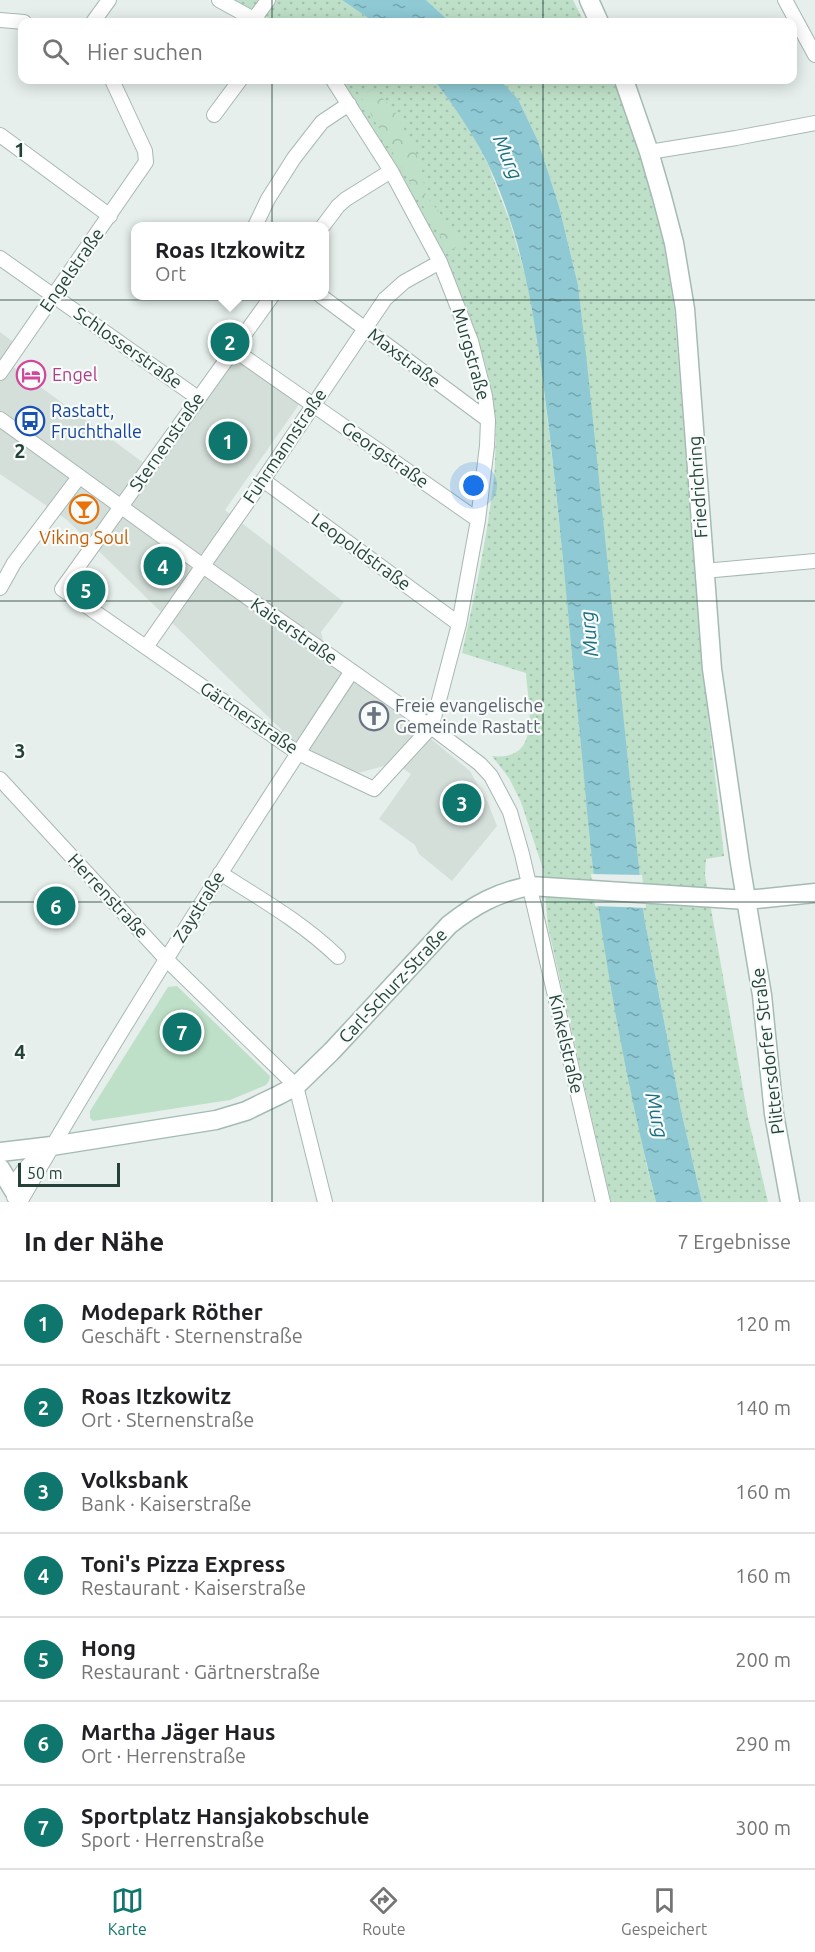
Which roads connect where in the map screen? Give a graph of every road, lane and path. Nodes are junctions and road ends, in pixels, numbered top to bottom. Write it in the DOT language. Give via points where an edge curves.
graph roads {
  1 [pos="109,0"];
  2 [pos="219,0"];
  3 [pos="268,0"];
  4 [pos="589,0"];
  5 [pos="785,0"];
  6 [pos="96,18"];
  7 [pos="252,18"];
  8 [pos="259,18"];
  9 [pos="597,18"];
  10 [pos="795,18"];
  11 [pos="0,20"];
  12 [pos="18,22"];
  13 [pos="797,22"];
  14 [pos="815,55"];
  15 [pos="114,84"];
  16 [pos="237,84"];
  17 [pos="336,84"];
  18 [pos="625,84"];
  19 [pos="350,104"];
  20 [pos="214,115"];
  21 [pos="815,123"];
  22 [pos="0,135"];
  23 [pos="649,152"];
  24 [pos="391,171"];
  25 [pos="110,216"];
  26 [pos="257,222"];
  27 [pos="326,222"];
  28 [pos="0,258"];
  29 [pos="440,262"];
  30 [pos="54,296"];
  31 [pos="269,300"];
  32 [pos="326,300"];
  33 [pos="365,329"];
  34 [pos="233,349"];
  35 [pos="0,373"];
  36 [pos="198,398"];
  37 [pos="314,404"];
  38 [pos="0,419"];
  39 [pos="488,420"];
  40 [pos="79,477"];
  41 [pos="263,480"];
  42 [pos="122,507"];
  43 [pos="478,520"];
  44 [pos="815,561"];
  45 [pos="203,566"];
  46 [pos="704,571"];
  47 [pos="0,588"];
  48 [pos="62,589"];
  49 [pos="459,624"];
  50 [pos="146,647"];
  51 [pos="352,671"];
  52 [pos="431,727"];
  53 [pos="298,753"];
  54 [pos="0,779"];
  55 [pos="220,873"];
  56 [pos="530,886"];
  57 [pos="815,893"];
  58 [pos="747,900"];
  59 [pos="338,957"];
  60 [pos="167,960"];
  61 [pos="296,1086"];
  62 [pos="52,1146"];
  63 [pos="0,1152"];
  64 [pos="0,1168"];
  65 [pos="16,1198"];
  66 [pos="325,1202"];
  67 [pos="603,1202"];
  68 [pos="790,1202"];
  1 -- 6 [label="street"];
  2 -- 7 [label="street"];
  3 -- 8 [label="street"];
  4 -- 9 [label="street"];
  5 -- 10 [label="street"];
  11 -- 12 [label="street"];
  13 -- 14 [label="street"];
  15 -- 25 [label="street, Engelstraße" via="145,151 146,162"];
  16 -- 20 [label="street"];
  17 -- 19 [label="street, Murgstraße"];
  18 -- 23 [label="street, Friedrichring"];
  19 -- 24 [label="street, Murgstraße"];
  19 -- 26 [label="street" via="322,122 294,158"];
  21 -- 23 [label="street"];
  22 -- 25 [label="street"];
  23 -- 46 [label="street, Friedrichring" via="674,243 685,309"];
  24 -- 27 [label="street" via="346,199"];
  24 -- 29 [label="street, Murgstraße"];
  25 -- 30 [label="street, Engelstraße"];
  28 -- 30 [label="street, Schlosserstraße"];
  29 -- 33 [label="street, Fuhrmannstraße" via="395,289"];
  29 -- 39 [label="street, Murgstraße" via="471,341"];
  30 -- 35 [label="street, Engelstraße"];
  30 -- 36 [label="street, Schlosserstraße"];
  31 -- 34 [label="street, Sternenstraße"];
  32 -- 33 [label="street, Maxstraße"];
  33 -- 37 [label="street, Fuhrmannstraße"];
  33 -- 39 [label="street, Maxstraße"];
  34 -- 36 [label="street, Sternenstraße"];
  34 -- 37 [label="street, Georgstraße"];
  36 -- 42 [label="street, Sternenstraße"];
  37 -- 41 [label="street, Fuhrmannstraße"];
  37 -- 43 [label="street, Georgstraße"];
  38 -- 40 [label="street, Kaiserstraße"];
  39 -- 43 [label="street, Murgstraße"];
  40 -- 42 [label="street, Kaiserstraße"];
  40 -- 47 [label="street" via="14,563"];
  41 -- 45 [label="street, Fuhrmannstraße"];
  41 -- 49 [label="street, Leopoldstraße"];
  42 -- 45 [label="street, Kaiserstraße"];
  42 -- 48 [label="street, Sternenstraße"];
  43 -- 49 [label="street, Murgstraße"];
  44 -- 46 [label="street"];
  45 -- 50 [label="street, Fuhrmannstraße"];
  45 -- 51 [label="street, Kaiserstraße"];
  46 -- 58 [label="street, Friedrichring" via="712,669"];
  48 -- 50 [label="street, Gärtnerstraße"];
  49 -- 52 [label="street, Murgstraße"];
  50 -- 53 [label="street, Gärtnerstraße"];
  51 -- 52 [label="street, Kaiserstraße"];
  51 -- 53 [label="street, Zaystraße"];
  52 -- 53 [label="street, Gärtnerstraße" via="374,789"];
  52 -- 56 [label="street, Kaiserstraße" via="480,764 501,793"];
  53 -- 55 [label="street, Zaystraße"];
  54 -- 60 [label="street, Herrenstraße"];
  55 -- 59 [label="street" via="297,923"];
  55 -- 60 [label="street, Zaystraße"];
  56 -- 58 [label="street, Carl-Schurz-Straße"];
  56 -- 61 [label="street, Carl-Schurz-Straße" via="484,900 449,925"];
  56 -- 67 [label="street, Kinkelstraße"];
  57 -- 58 [label="street, Carl-Schurz-Straße"];
  58 -- 68 [label="street, Plittersdorfer Straße" via="774,1114"];
  60 -- 61 [label="street, Herrenstraße"];
  60 -- 62 [label="street, Zaystraße"];
  61 -- 62 [label="street, Carl-Schurz-Straße" via="246,1111 216,1120"];
  61 -- 66 [label="street"];
  62 -- 63 [label="street, Carl-Schurz-Straße"];
  62 -- 65 [label="street, Zaystraße" via="20,1175"];
  64 -- 65 [label="street"];
}
